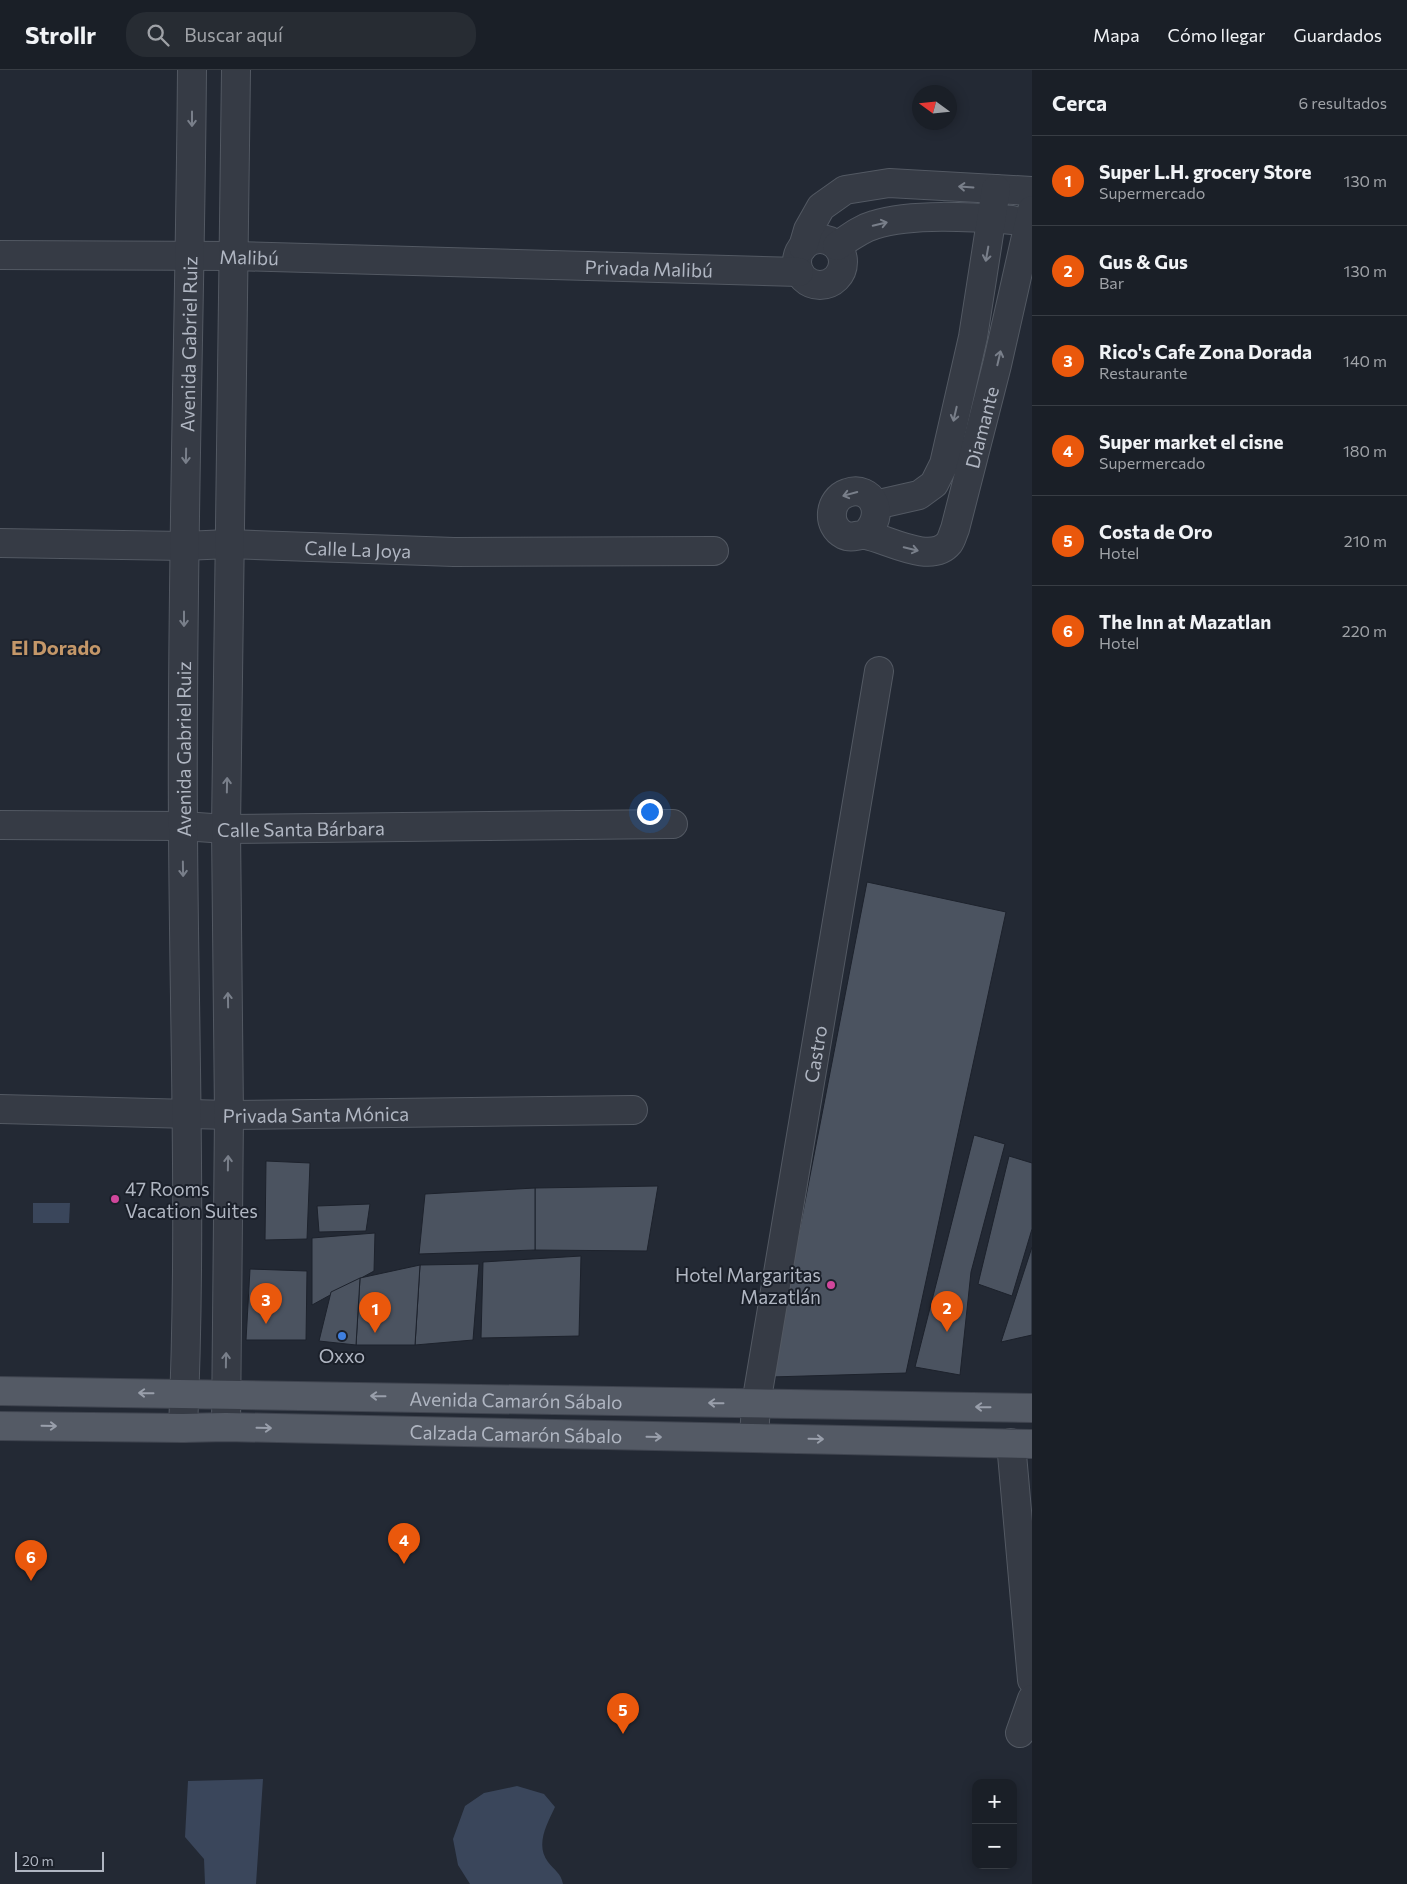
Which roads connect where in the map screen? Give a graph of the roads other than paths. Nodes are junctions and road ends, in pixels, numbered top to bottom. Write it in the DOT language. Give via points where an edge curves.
graph roads {
  1 [pos="192,70"];
  2 [pos="236,70"];
  3 [pos="996,189"];
  4 [pos="1032,191"];
  5 [pos="1032,218"];
  6 [pos="993,219"];
  7 [pos="837,246"];
  8 [pos="0,255"];
  9 [pos="191,256"];
  10 [pos="234,256"];
  11 [pos="801,259"];
  12 [pos="498,263"];
  13 [pos="875,505"];
  14 [pos="864,535"];
  15 [pos="0,543"];
  16 [pos="229,544"];
  17 [pos="184,546"];
  18 [pos="714,551"];
  19 [pos="880,671"];
  20 [pos="673,824"];
  21 [pos="0,825"];
  22 [pos="183,826"];
  23 [pos="226,829"];
  24 [pos="0,1109"];
  25 [pos="633,1110"];
  26 [pos="188,1113"];
  27 [pos="229,1115"];
  28 [pos="0,1391"];
  29 [pos="185,1394"];
  30 [pos="226,1394"];
  31 [pos="756,1404"];
  32 [pos="1032,1408"];
  33 [pos="0,1426"];
  34 [pos="226,1426"];
  35 [pos="183,1428"];
  36 [pos="754,1438"];
  37 [pos="1021,1443"];
  38 [pos="1032,1680"];
  39 [pos="1032,1700"];
  40 [pos="1020,1733"];
  1 -- 9 [label="street, Avenida Gabriel Ruiz, one-way"];
  2 -- 10 [label="street"];
  3 -- 4 [label="street"];
  3 -- 6 [label="street, Diamante"];
  3 -- 11 [label="street, one-way" via="889,183 845,190 821,207 808,230"];
  5 -- 6 [label="street, Diamante"];
  14 -- 5 [label="street, Diamante, one-way" via="917,551 936,550 948,544 955,529"];
  7 -- 6 [label="street, Diamante, one-way" via="874,225 894,221 946,217"];
  6 -- 13 [label="street, Diamante, one-way" via="973,337 944,464 934,484 919,495"];
  7 -- 11 [label="street" via="826,240 814,240"];
  7 -- 11 [label="street" via="843,257 842,271 834,281 821,286 808,282"];
  8 -- 9 [label="street, Malibú"];
  9 -- 10 [label="street, Malibú"];
  9 -- 17 [label="street, Avenida Gabriel Ruiz, one-way"];
  10 -- 12 [label="street, Malibú"];
  10 -- 16 [label="street"];
  11 -- 12 [label="street, Privada Malibú"];
  13 -- 14 [label="street" via="877,516 873,527"];
  13 -- 14 [label="street, one-way" via="869,496 859,491 839,497 833,506 831,517 835,528 848,536"];
  15 -- 17 [label="street, Calle La Joya"];
  16 -- 17 [label="street, Calle La Joya"];
  16 -- 18 [label="street, Calle La Joya" via="454,552"];
  23 -- 16 [label="street, one-way"];
  17 -- 22 [label="street, Avenida Gabriel Ruiz, one-way"];
  19 -- 31 [label="street, Castro"];
  20 -- 23 [label="street, Calle Santa Bárbara"];
  21 -- 22 [label="street, Calle Santa Bárbara"];
  22 -- 23 [label="street, Calle Santa Bárbara"];
  22 -- 26 [label="street, Avenida Gabriel Ruiz, one-way"];
  27 -- 23 [label="street, one-way"];
  24 -- 26 [label="street, Privada Santa Mónica"];
  25 -- 27 [label="street, Privada Santa Mónica"];
  26 -- 27 [label="street, Privada Santa Mónica"];
  26 -- 29 [label="street, Avenida Gabriel Ruiz"];
  30 -- 27 [label="street, one-way"];
  29 -- 28 [label="main road, Avenida Camarón Sábalo, one-way"];
  29 -- 30 [label="main road, Avenida Camarón Sábalo"];
  29 -- 35 [label="street, Avenida Gabriel Ruiz"];
  31 -- 30 [label="main road, Avenida Camarón Sábalo, one-way"];
  30 -- 34 [label="street"];
  32 -- 31 [label="main road, Avenida Camarón Sábalo, one-way"];
  31 -- 36 [label="street, Castro"];
  33 -- 35 [label="main road, Calzada Camarón Sábalo, one-way"];
  34 -- 35 [label="main road, Calzada Camarón Sábalo"];
  34 -- 36 [label="main road, Calzada Camarón Sábalo, one-way"];
  36 -- 37 [label="main road, Calzada Camarón Sábalo, one-way"];
  37 -- 38 [label="street"];
  39 -- 40 [label="street"];
}
